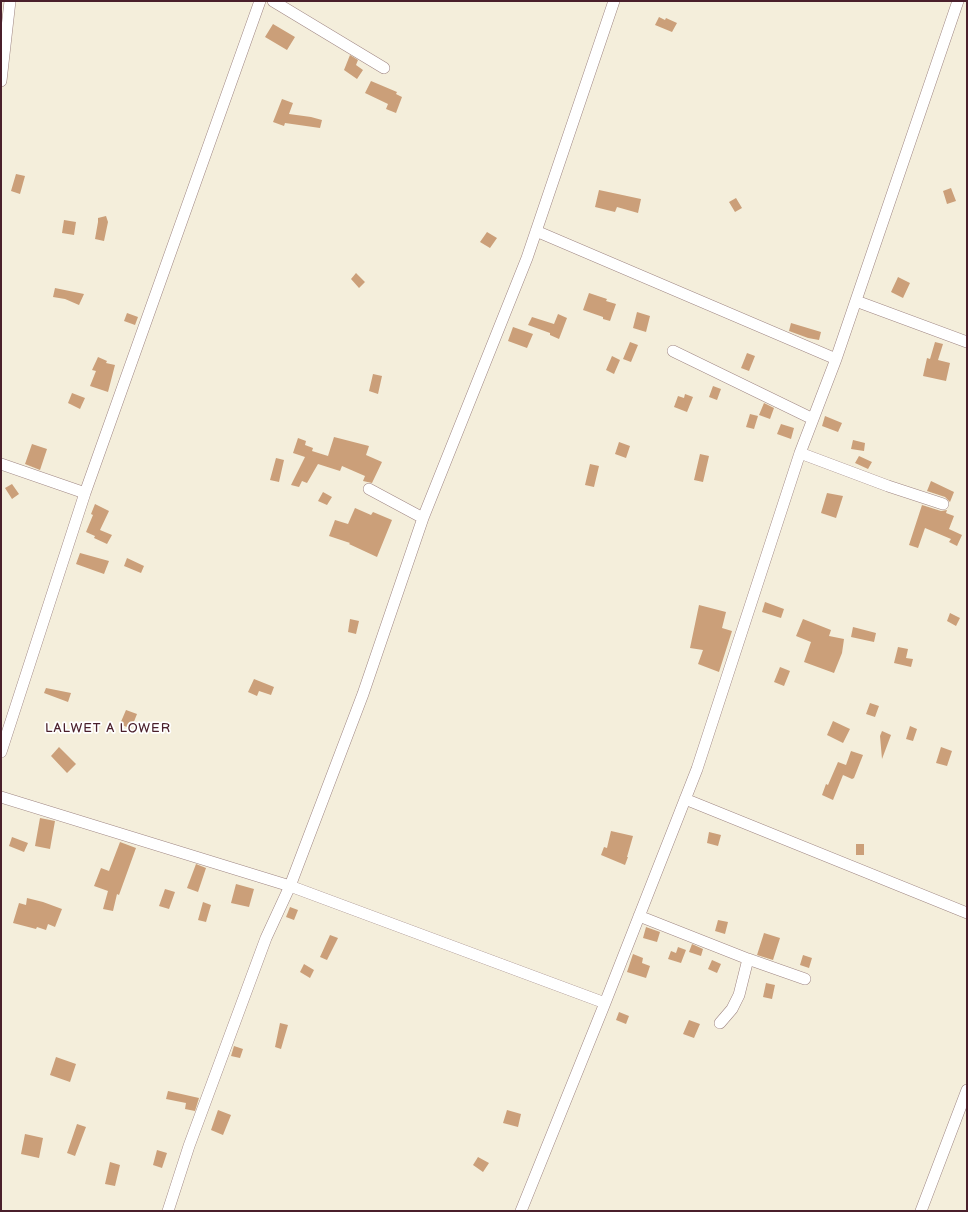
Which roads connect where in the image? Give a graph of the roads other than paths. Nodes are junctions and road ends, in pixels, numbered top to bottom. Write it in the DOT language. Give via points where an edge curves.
graph roads {
  1 [pos="10,1"];
  2 [pos="260,1"];
  3 [pos="273,1"];
  4 [pos="614,1"];
  5 [pos="958,1"];
  6 [pos="384,68"];
  7 [pos="1,81"];
  8 [pos="536,231"];
  9 [pos="856,301"];
  10 [pos="967,342"];
  11 [pos="673,351"];
  12 [pos="836,359"];
  13 [pos="813,419"];
  14 [pos="800,453"];
  15 [pos="1,464"];
  16 [pos="369,488"];
  17 [pos="84,494"];
  18 [pos="943,504"];
  19 [pos="423,518"];
  20 [pos="1,752"];
  21 [pos="1,797"];
  22 [pos="685,799"];
  23 [pos="290,886"];
  24 [pos="967,913"];
  25 [pos="639,916"];
  26 [pos="748,959"];
  27 [pos="805,979"];
  28 [pos="605,1003"];
  29 [pos="720,1023"];
  30 [pos="967,1090"];
  31 [pos="168,1211"];
  32 [pos="521,1211"];
  33 [pos="921,1211"];
  1 -- 7 [label="street"];
  2 -- 17 [label="street"];
  3 -- 6 [label="street"];
  4 -- 8 [label="street"];
  5 -- 9 [label="street"];
  8 -- 12 [label="street"];
  8 -- 19 [label="street"];
  9 -- 10 [label="street"];
  9 -- 12 [label="street"];
  11 -- 13 [label="street"];
  12 -- 13 [label="street"];
  13 -- 14 [label="street"];
  14 -- 18 [label="street"];
  14 -- 22 [label="street"];
  15 -- 17 [label="street"];
  16 -- 19 [label="street"];
  17 -- 20 [label="street"];
  19 -- 23 [label="street" via="364,694"];
  21 -- 23 [label="street"];
  22 -- 24 [label="street"];
  22 -- 25 [label="street"];
  23 -- 28 [label="street"];
  23 -- 31 [label="street" via="266,938 189,1146"];
  25 -- 26 [label="street"];
  25 -- 28 [label="street"];
  26 -- 27 [label="street"];
  26 -- 29 [label="street" via="739,995 732,1009"];
  28 -- 32 [label="street"];
  30 -- 33 [label="street"];
}
